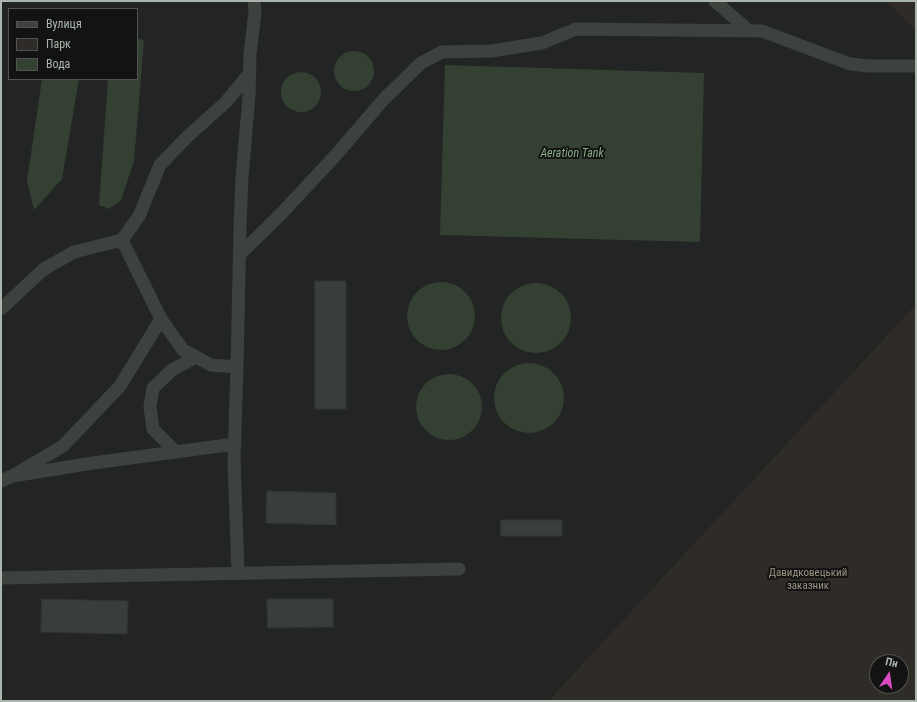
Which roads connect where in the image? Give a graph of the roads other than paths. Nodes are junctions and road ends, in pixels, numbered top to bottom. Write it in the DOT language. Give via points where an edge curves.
graph roads {
  1 [pos="254,1"];
  2 [pos="715,1"];
  3 [pos="748,30"];
  4 [pos="916,66"];
  5 [pos="250,73"];
  6 [pos="122,240"];
  7 [pos="239,255"];
  8 [pos="1,309"];
  9 [pos="161,319"];
  10 [pos="196,357"];
  11 [pos="237,367"];
  12 [pos="235,444"];
  13 [pos="176,452"];
  14 [pos="7,479"];
  15 [pos="459,569"];
  16 [pos="238,574"];
  17 [pos="1,578"];
  1 -- 5 [label="street" via="256,12"];
  2 -- 3 [label="street"];
  3 -- 4 [label="street" via="762,31 850,64"];
  3 -- 7 [label="street" via="576,29 542,44 490,51 442,52 421,63 384,99 280,215"];
  5 -- 6 [label="street" via="226,102 160,165 139,216"];
  5 -- 7 [label="street"];
  6 -- 8 [label="street" via="74,252 44,269"];
  6 -- 9 [label="street"];
  7 -- 11 [label="street"];
  9 -- 10 [label="street" via="183,350"];
  9 -- 14 [label="street" via="120,386 63,446"];
  10 -- 11 [label="street" via="211,365"];
  10 -- 13 [label="street" via="172,370 153,388 150,407 153,429"];
  11 -- 12 [label="street"];
  12 -- 13 [label="street"];
  12 -- 16 [label="street"];
  13 -- 14 [label="street" via="93,463"];
  15 -- 16 [label="street"];
  16 -- 17 [label="street"];
}
